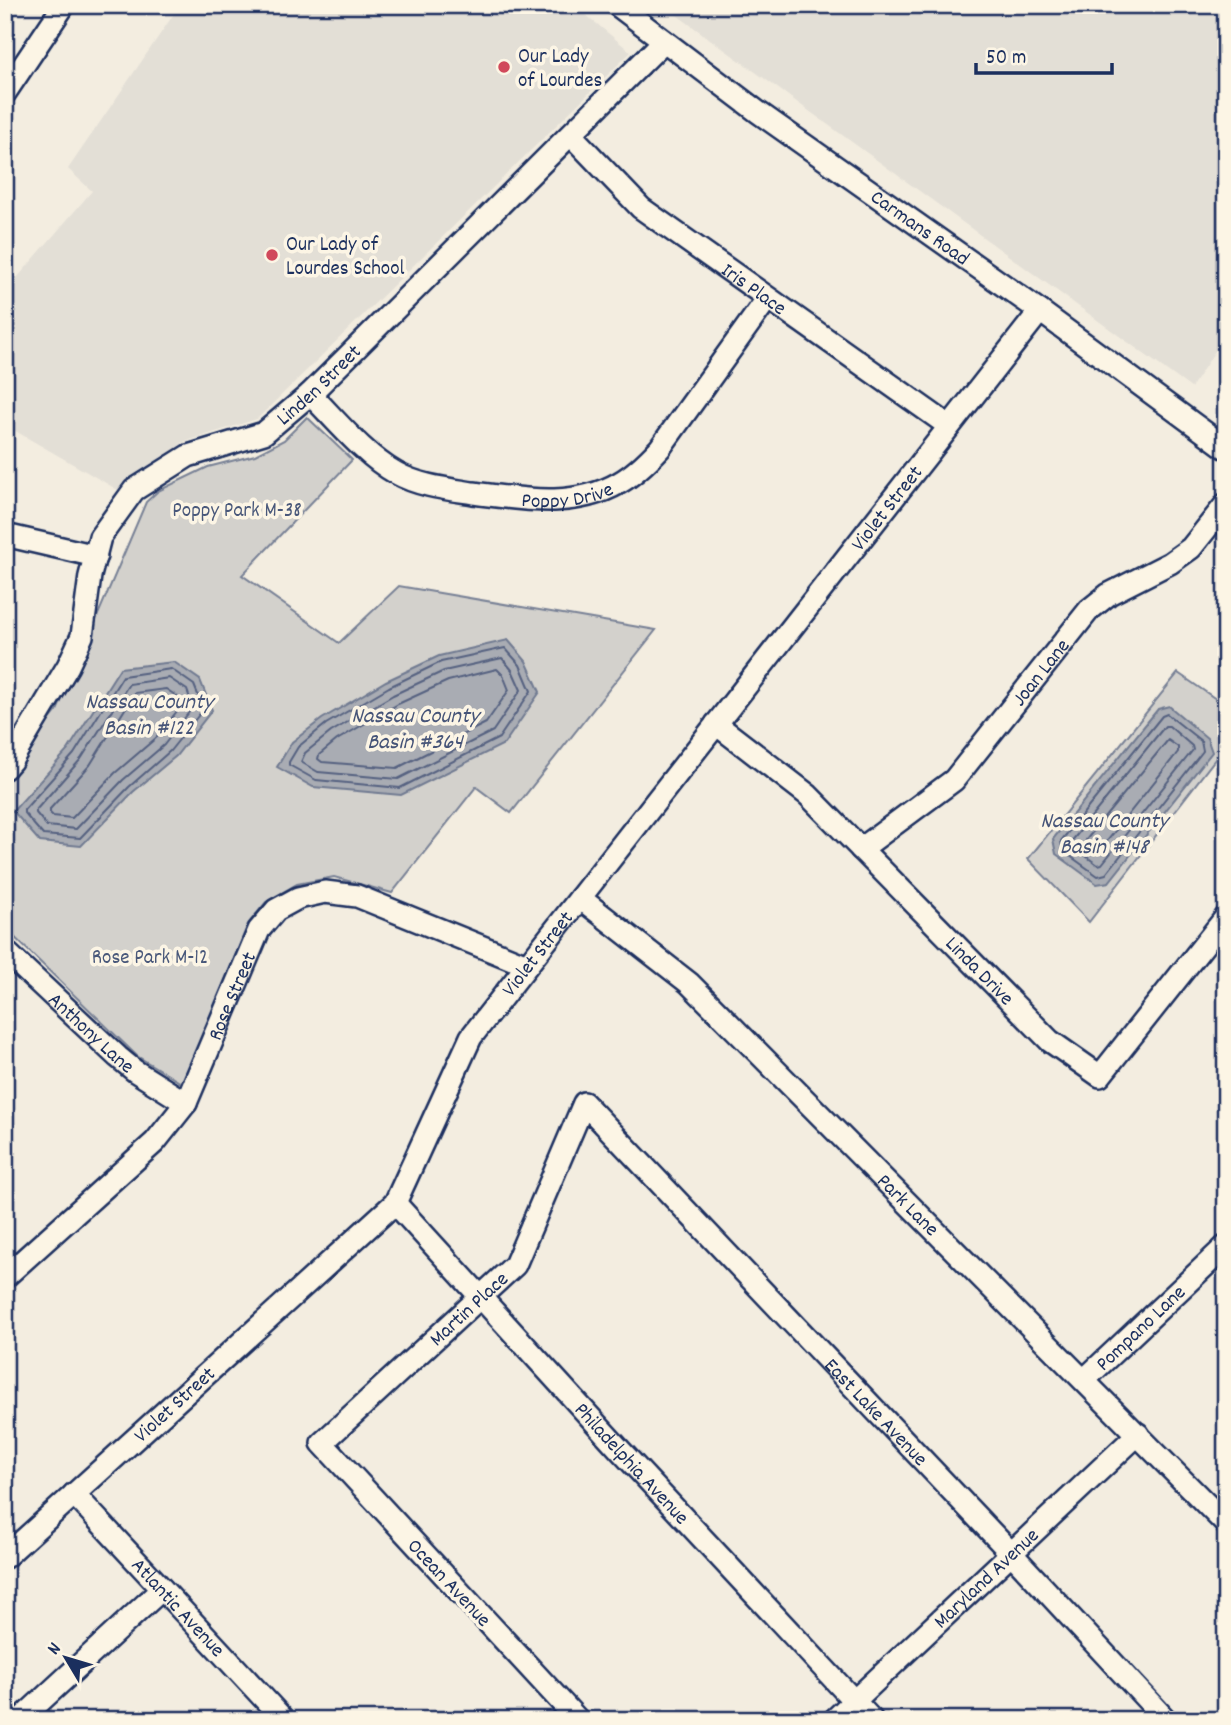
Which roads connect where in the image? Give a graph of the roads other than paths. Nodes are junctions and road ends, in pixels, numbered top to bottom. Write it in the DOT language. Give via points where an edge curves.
graph roads {
  1 [pos="64,5"];
  2 [pos="617,5"];
  3 [pos="664,41"];
  4 [pos="5,93"];
  5 [pos="571,135"];
  6 [pos="768,299"];
  7 [pos="1040,311"];
  8 [pos="310,394"];
  9 [pos="948,426"];
  10 [pos="1226,448"];
  11 [pos="1226,504"];
  12 [pos="5,535"];
  13 [pos="96,556"];
  14 [pos="716,724"];
  15 [pos="5,768"];
  16 [pos="861,849"];
  17 [pos="580,898"];
  18 [pos="1226,917"];
  19 [pos="5,951"];
  20 [pos="527,965"];
  21 [pos="186,1103"];
  22 [pos="584,1103"];
  23 [pos="395,1203"];
  24 [pos="1226,1246"];
  25 [pos="10,1265"];
  26 [pos="480,1297"];
  27 [pos="1084,1380"];
  28 [pos="1138,1434"];
  29 [pos="322,1443"];
  30 [pos="74,1494"];
  31 [pos="1226,1524"];
  32 [pos="1011,1553"];
  33 [pos="5,1557"];
  34 [pos="162,1589"];
  35 [pos="854,1701"];
  36 [pos="20,1720"];
  37 [pos="285,1720"];
  38 [pos="578,1720"];
  39 [pos="834,1720"];
  40 [pos="872,1720"];
  41 [pos="1166,1720"];
  1 -- 4 [label="street"];
  2 -- 3 [label="street, Carmans Road"];
  3 -- 5 [label="street, Linden Street"];
  3 -- 7 [label="street, Carmans Road"];
  5 -- 6 [label="street, Iris Place" via="641,208"];
  5 -- 8 [label="street, Linden Street"];
  6 -- 8 [label="street, Poppy Drive" via="660,448 619,483 587,496 532,501 411,480 372,456"];
  6 -- 9 [label="street, Iris Place"];
  7 -- 9 [label="street, Violet Street"];
  7 -- 10 [label="street, Carmans Road"];
  8 -- 13 [label="street, Linden Street" via="264,433 188,456 134,490 100,537"];
  9 -- 14 [label="street, Violet Street"];
  11 -- 16 [label="street, Joan Lane" via="1191,548 1089,610 954,780"];
  12 -- 13 [label="street"];
  13 -- 15 [label="street, Linden Street" via="82,636"];
  14 -- 16 [label="street, Linda Drive" via="808,795"];
  14 -- 17 [label="street, Violet Street"];
  16 -- 18 [label="street, Linda Drive" via="1050,1041 1100,1076"];
  17 -- 20 [label="street, Violet Street"];
  17 -- 27 [label="street, Park Lane" via="689,983"];
  19 -- 21 [label="street, Anthony Lane" via="117,1057"];
  20 -- 21 [label="street, Rose Street" via="357,896 326,892 298,898 276,911 259,930"];
  20 -- 23 [label="street, Violet Street" via="471,1037"];
  21 -- 25 [label="street, Rose Street" via="156,1142"];
  22 -- 26 [label="street, Martin Place" via="515,1265"];
  22 -- 32 [label="street, East Lake Avenue"];
  23 -- 26 [label="street, Philadelphia Avenue"];
  23 -- 30 [label="street, Violet Street"];
  24 -- 27 [label="street, Pompano Lane"];
  26 -- 29 [label="street, Martin Place"];
  26 -- 35 [label="street, Philadelphia Avenue"];
  27 -- 28 [label="street, Park Lane"];
  28 -- 31 [label="street, Park Lane"];
  28 -- 32 [label="street, Maryland Avenue"];
  29 -- 38 [label="street, Ocean Avenue"];
  30 -- 33 [label="street, Violet Street"];
  30 -- 34 [label="street, Atlantic Avenue"];
  32 -- 35 [label="street, Maryland Avenue"];
  32 -- 41 [label="street, East Lake Avenue"];
  34 -- 36 [label="street"];
  34 -- 37 [label="street, Atlantic Avenue"];
  35 -- 39 [label="street, Maryland Avenue"];
  35 -- 40 [label="street, Philadelphia Avenue"];
}
